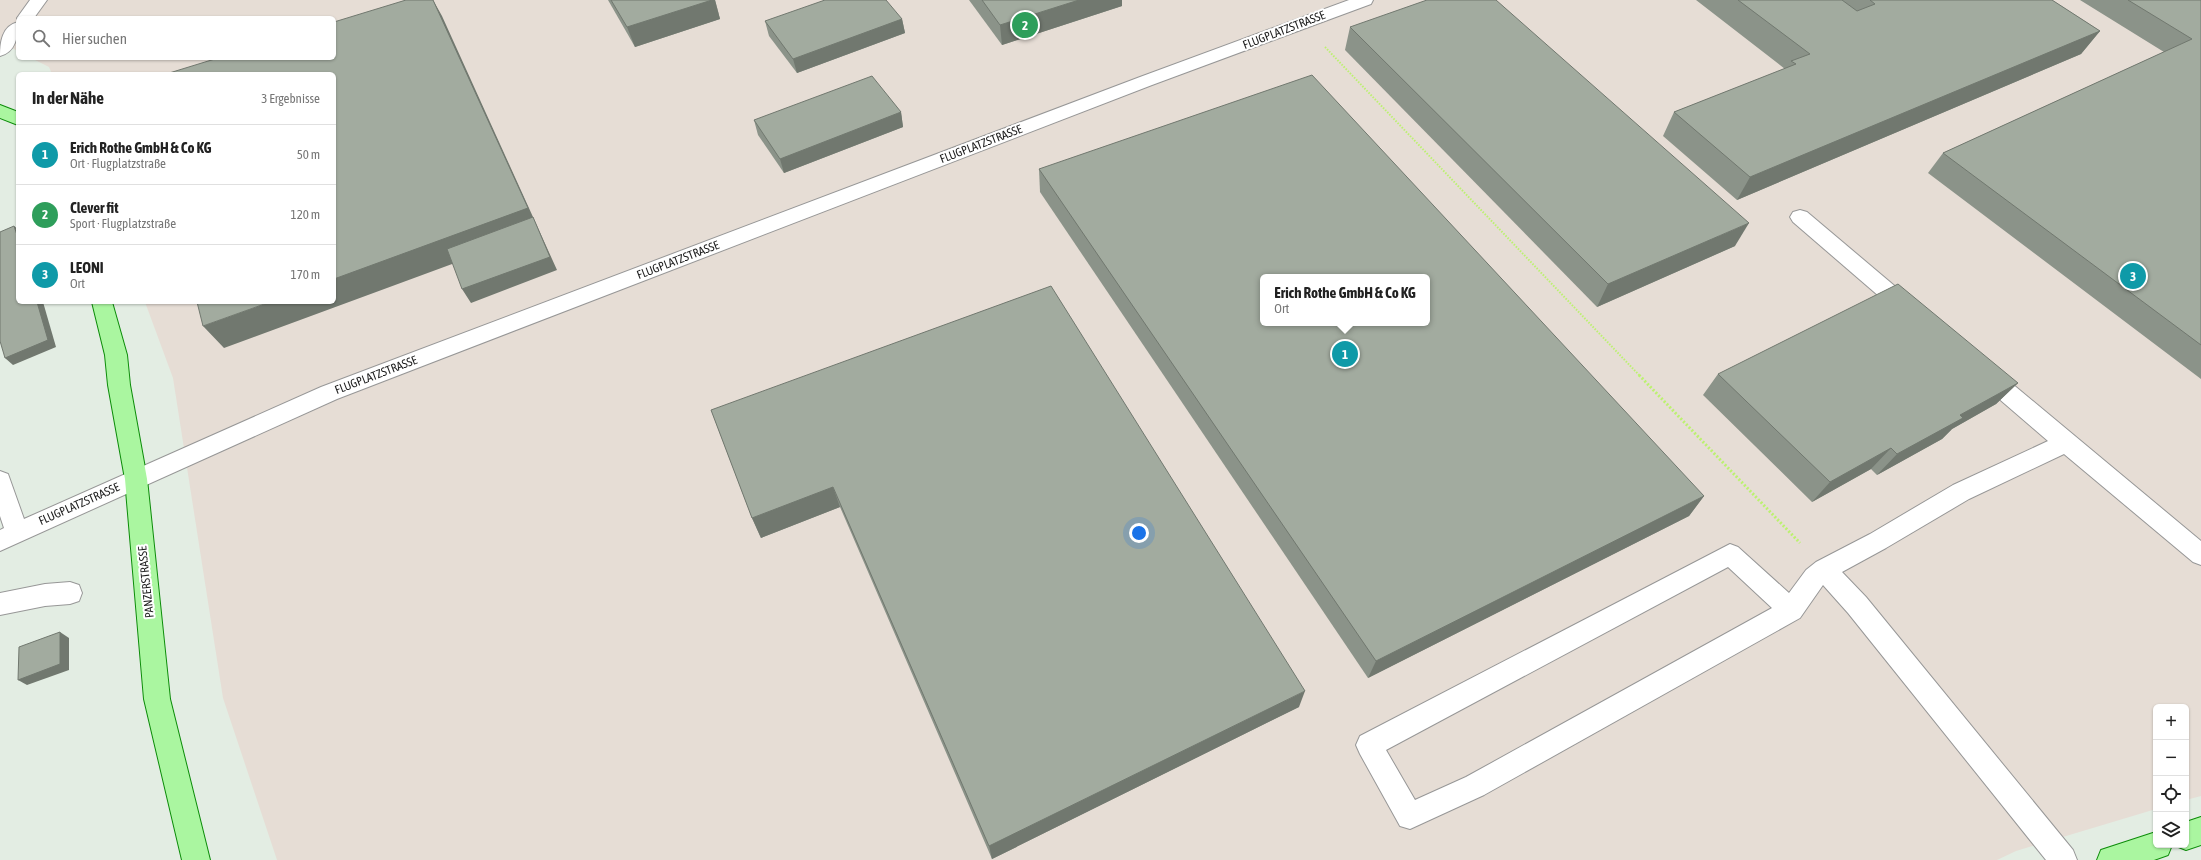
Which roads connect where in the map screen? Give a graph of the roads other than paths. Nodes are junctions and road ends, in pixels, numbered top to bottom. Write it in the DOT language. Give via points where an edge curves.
graph roads {
  1 [pos="38,0"];
  2 [pos="1365,0"];
  3 [pos="26,16"];
  4 [pos="16,30"];
  5 [pos="0,51"];
  6 [pos="0,110"];
  7 [pos="16,118"];
  8 [pos="1800,217"];
  9 [pos="103,304"];
  10 [pos="1927,325"];
  11 [pos="1970,361"];
  12 [pos="2066,443"];
  13 [pos="136,479"];
  14 [pos="0,481"];
  15 [pos="8,536"];
  16 [pos="2201,554"];
  17 [pos="1824,569"];
  18 [pos="70,593"];
  19 [pos="0,604"];
  20 [pos="1790,610"];
  21 [pos="2201,831"];
  22 [pos="2189,835"];
  23 [pos="2153,847"];
  24 [pos="196,860"];
  25 [pos="2063,860"];
  26 [pos="2111,860"];
  1 -- 3 [label="street"];
  2 -- 13 [label="street, FLUGPLATZSTRASSE" via="1301,22 329,393"];
  4 -- 5 [label="street"];
  6 -- 7 [label="main road"];
  8 -- 10 [label="street"];
  9 -- 13 [label="main road, PANZERSTRASSE" via="116,355"];
  11 -- 12 [label="street"];
  12 -- 16 [label="street"];
  12 -- 17 [label="street" via="1961,492 1878,541"];
  13 -- 15 [label="street, FLUGPLATZSTRASSE"];
  13 -- 24 [label="main road, PANZERSTRASSE" via="157,699"];
  14 -- 15 [label="street"];
  17 -- 20 [label="street"];
  17 -- 25 [label="street" via="1857,605"];
  18 -- 19 [label="street" via="44,595"];
  20 -- 20 [label="street" via="1475,786 1410,816 1369,745 1730,554"];
  21 -- 22 [label="main road"];
  23 -- 26 [label="main road"];
}
